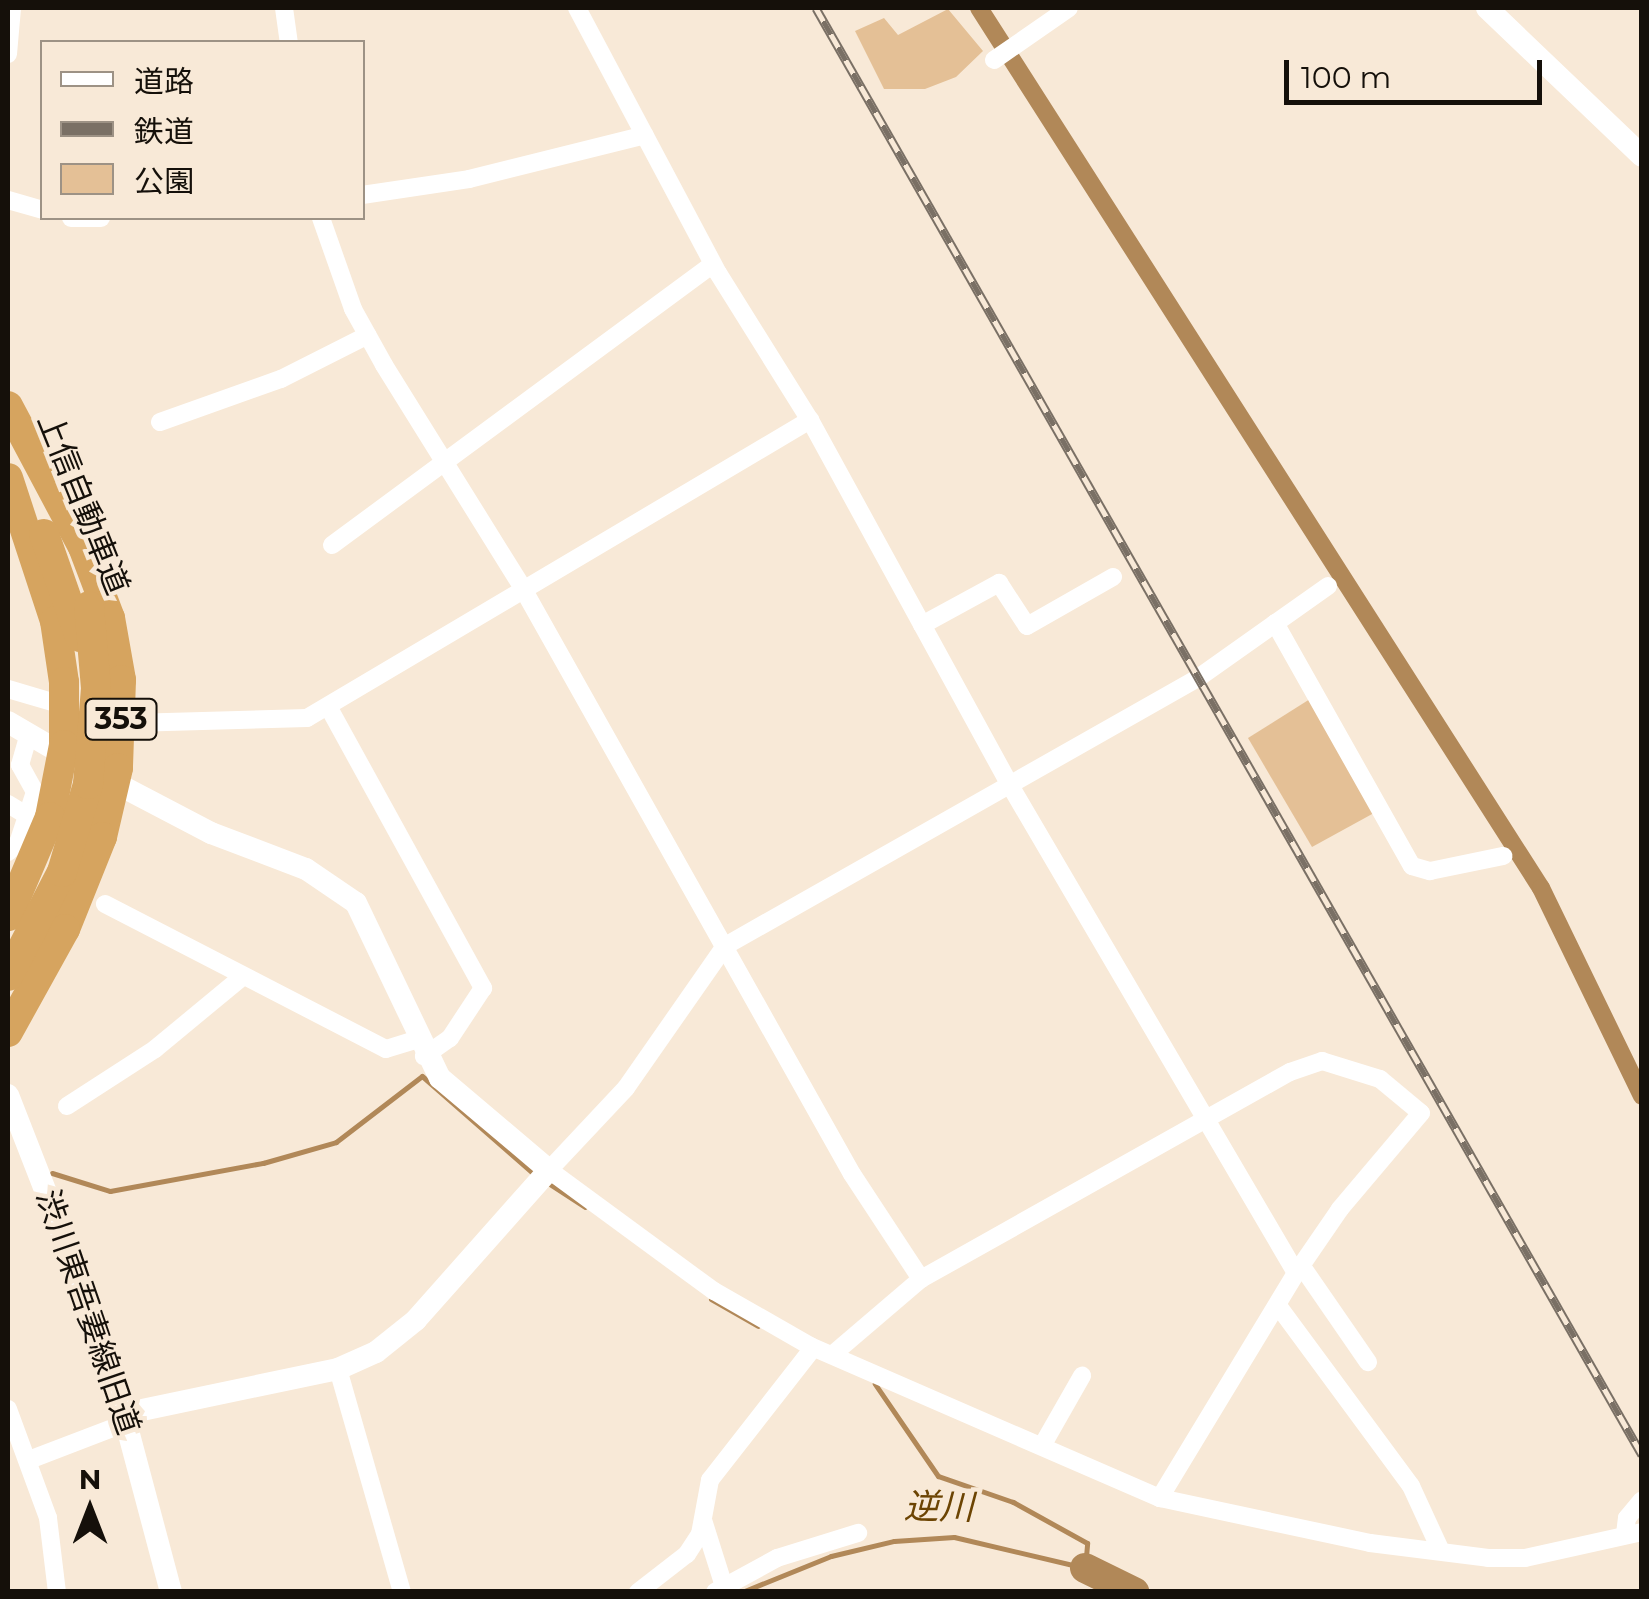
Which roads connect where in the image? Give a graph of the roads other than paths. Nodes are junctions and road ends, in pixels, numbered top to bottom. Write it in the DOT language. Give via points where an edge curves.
graph roads {
  1 [pos="12,8"];
  2 [pos="284,8"];
  3 [pos="577,8"];
  4 [pos="1069,8"];
  5 [pos="1493,10"];
  6 [pos="289,40"];
  7 [pos="8,54"];
  8 [pos="994,60"];
  9 [pos="645,136"];
  10 [pos="1642,156"];
  11 [pos="365,195"];
  12 [pos="8,200"];
  13 [pos="40,209"];
  14 [pos="322,220"];
  15 [pos="713,264"];
  16 [pos="368,336"];
  17 [pos="8,408"];
  18 [pos="810,420"];
  19 [pos="160,422"];
  20 [pos="8,455"];
  21 [pos="447,460"];
  22 [pos="8,478"];
  23 [pos="332,545"];
  24 [pos="1018,574"];
  25 [pos="1113,577"];
  26 [pos="999,583"];
  27 [pos="522,586"];
  28 [pos="1328,586"];
  29 [pos="1275,623"];
  30 [pos="922,625"];
  31 [pos="8,689"];
  32 [pos="56,703"];
  33 [pos="329,708"];
  34 [pos="8,722"];
  35 [pos="131,723"];
  36 [pos="29,733"];
  37 [pos="94,744"];
  38 [pos="52,747"];
  39 [pos="1012,787"];
  40 [pos="125,788"];
  41 [pos="8,804"];
  42 [pos="28,816"];
  43 [pos="8,852"];
  44 [pos="1502,856"];
  45 [pos="105,904"];
  46 [pos="8,916"];
  47 [pos="725,946"];
  48 [pos="12,967"];
  49 [pos="242,977"];
  50 [pos="8,1032"];
  51 [pos="420,1048"];
  52 [pos="8,1095"];
  53 [pos="67,1106"];
  54 [pos="1203,1118"];
  55 [pos="544,1177"];
  56 [pos="1298,1269"];
  57 [pos="921,1279"];
  58 [pos="1279,1307"];
  59 [pos="810,1353"];
  60 [pos="832,1355"];
  61 [pos="1368,1362"];
  62 [pos="338,1368"];
  63 [pos="1082,1376"];
  64 [pos="8,1409"];
  65 [pos="127,1413"];
  66 [pos="1042,1446"];
  67 [pos="29,1460"];
  68 [pos="1160,1498"];
  69 [pos="1642,1500"];
  70 [pos="702,1520"];
  71 [pos="858,1533"];
  72 [pos="1634,1533"];
  73 [pos="1439,1548"];
  74 [pos="719,1587"];
  75 [pos="58,1592"];
  76 [pos="172,1592"];
  77 [pos="402,1592"];
  78 [pos="638,1592"];
  1 -- 7 [label="street"];
  2 -- 6 [label="street"];
  3 -- 9 [label="street"];
  4 -- 8 [label="street"];
  5 -- 10 [label="street"];
  9 -- 11 [label="street" via="469,179"];
  9 -- 15 [label="street"];
  12 -- 13 [label="street"];
  14 -- 16 [label="street"];
  15 -- 18 [label="street"];
  15 -- 21 [label="street"];
  16 -- 19 [label="street" via="280,380"];
  16 -- 21 [label="street"];
  17 -- 37 [label="highway, 上信自動車道 / 353" via="86,594 95,644"];
  17 -- 50 [label="highway, 353" via="83,547 110,618 121,680 118,768 102,836 65,929"];
  18 -- 27 [label="street"];
  18 -- 30 [label="street"];
  20 -- 37 [label="highway, 上信自動車道 / 353" via="73,610"];
  21 -- 23 [label="street"];
  21 -- 27 [label="street"];
  22 -- 46 [label="highway, 353" via="55,621 64,731 50,817"];
  24 -- 26 [label="street"];
  25 -- 26 [label="street" via="1027,626"];
  26 -- 30 [label="street"];
  27 -- 33 [label="street"];
  27 -- 47 [label="street"];
  28 -- 29 [label="street"];
  29 -- 39 [label="street" via="1198,678"];
  29 -- 44 [label="street" via="1412,866 1430,871"];
  30 -- 39 [label="street"];
  31 -- 32 [label="street"];
  33 -- 35 [label="street" via="280,722"];
  33 -- 51 [label="street" via="483,988 450,1038"];
  34 -- 36 [label="street"];
  36 -- 38 [label="street"];
  36 -- 42 [label="street" via="20,758 35,792"];
  37 -- 48 [label="highway, 上信自動車道 / 353" via="62,872"];
  39 -- 47 [label="street"];
  39 -- 54 [label="street"];
  40 -- 51 [label="street" via="339,888 374,929"];
  41 -- 42 [label="street"];
  42 -- 43 [label="street"];
  45 -- 49 [label="street"];
  47 -- 55 [label="street" via="626,1088"];
  47 -- 57 [label="street" via="852,1174"];
  49 -- 51 [label="street" via="386,1049"];
  49 -- 53 [label="street" via="154,1049"];
  51 -- 55 [label="street"];
  52 -- 65 [label="street, 渋川東吾妻線旧道"];
  54 -- 56 [label="street"];
  54 -- 56 [label="street" via="1322,1061 1380,1079 1421,1114"];
  54 -- 57 [label="street"];
  55 -- 59 [label="street"];
  55 -- 62 [label="street" via="416,1320 376,1352"];
  56 -- 58 [label="street"];
  56 -- 61 [label="street"];
  57 -- 60 [label="street"];
  58 -- 68 [label="street"];
  58 -- 73 [label="street" via="1411,1486"];
  59 -- 60 [label="street"];
  59 -- 70 [label="street" via="710,1480"];
  60 -- 66 [label="street"];
  62 -- 65 [label="street"];
  62 -- 77 [label="street"];
  63 -- 66 [label="street"];
  64 -- 67 [label="street"];
  65 -- 67 [label="street" via="115,1428"];
  65 -- 76 [label="street, 渋川東吾妻線旧道"];
  66 -- 68 [label="street"];
  67 -- 75 [label="street" via="48,1518"];
  68 -- 73 [label="street" via="1370,1543"];
  69 -- 72 [label="street" via="1627,1518"];
  70 -- 74 [label="street"];
  70 -- 78 [label="street" via="687,1554"];
  71 -- 74 [label="street" via="777,1558"];
  72 -- 73 [label="street" via="1525,1558"];
}
